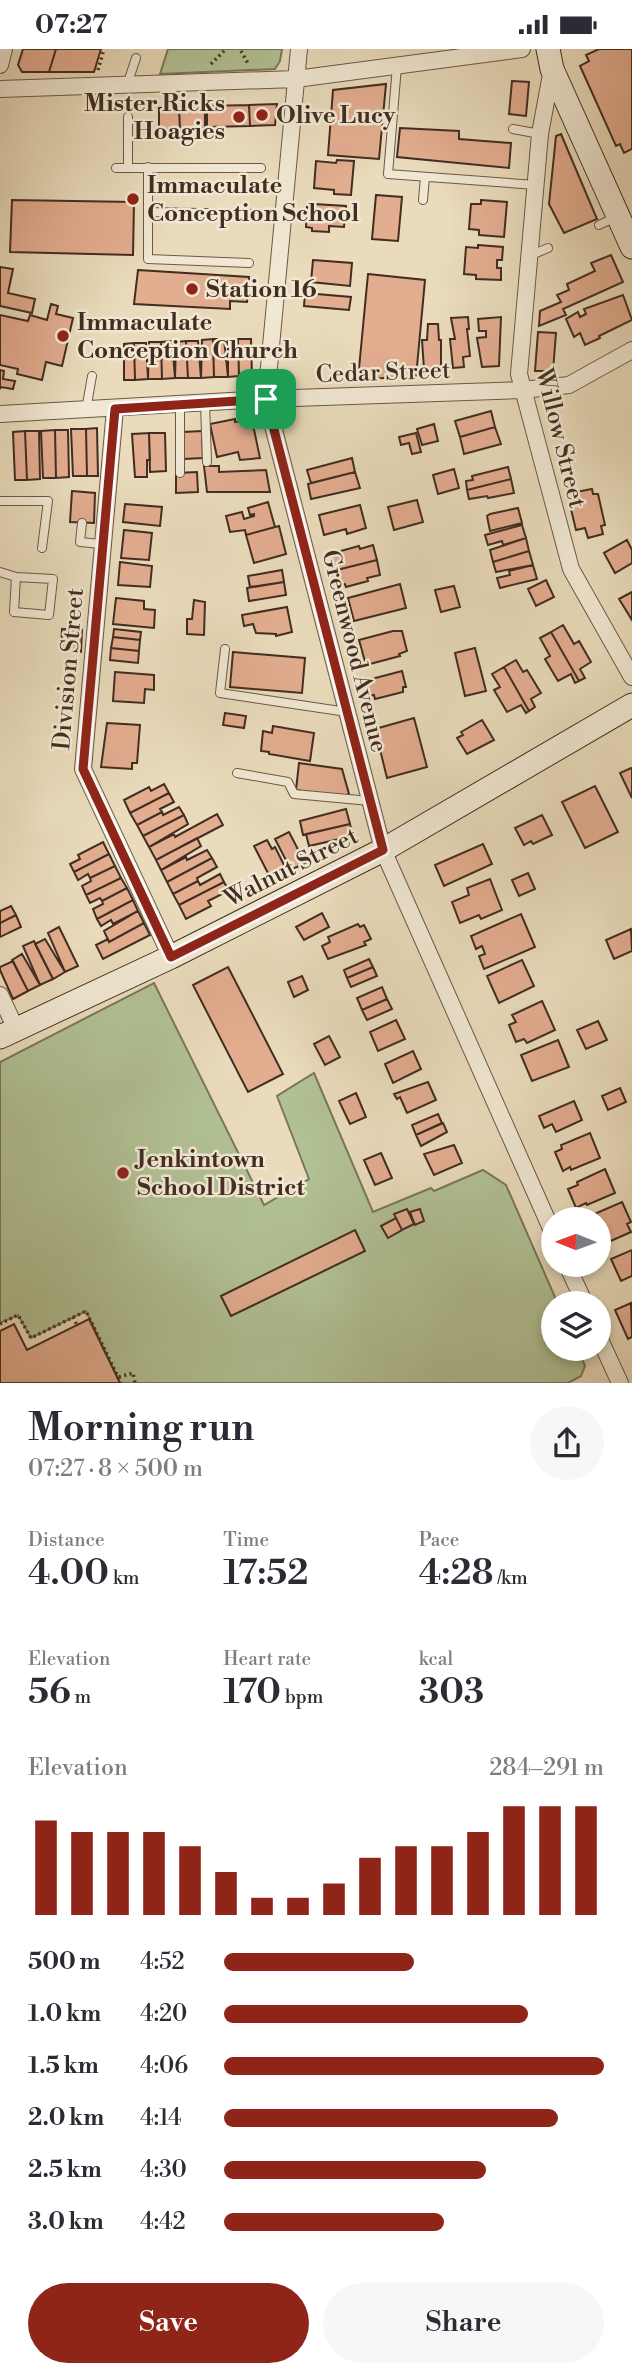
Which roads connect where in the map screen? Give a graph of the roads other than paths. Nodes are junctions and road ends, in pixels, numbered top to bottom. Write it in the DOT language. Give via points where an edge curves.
graph roads {
  1 [pos="4,49"];
  2 [pos="299,49"];
  3 [pos="522,49"];
  4 [pos="463,53"];
  5 [pos="136,58"];
  6 [pos="406,59"];
  7 [pos="550,59"];
  8 [pos="0,65"];
  9 [pos="296,79"];
  10 [pos="127,86"];
  11 [pos="0,89"];
  12 [pos="128,117"];
  13 [pos="513,129"];
  14 [pos="540,134"];
  15 [pos="128,167"];
  16 [pos="148,167"];
  17 [pos="116,168"];
  18 [pos="261,168"];
  19 [pos="425,177"];
  20 [pos="536,185"];
  21 [pos="423,200"];
  22 [pos="148,212"];
  23 [pos="254,214"];
  24 [pos="632,247"];
  25 [pos="548,248"];
  26 [pos="529,257"];
  27 [pos="249,263"];
  28 [pos="632,350"];
  29 [pos="92,376"];
  30 [pos="522,390"];
  31 [pos="266,399"];
  32 [pos="205,403"];
  33 [pos="180,405"];
  34 [pos="115,409"];
  35 [pos="86,410"];
  36 [pos="0,414"];
  37 [pos="207,462"];
  38 [pos="180,473"];
  39 [pos="0,501"];
  40 [pos="82,523"];
  41 [pos="102,544"];
  42 [pos="42,548"];
  43 [pos="0,572"];
  44 [pos="16,577"];
  45 [pos="225,649"];
  46 [pos="632,677"];
  47 [pos="632,705"];
  48 [pos="347,712"];
  49 [pos="237,773"];
  50 [pos="370,801"];
  51 [pos="383,850"];
  52 [pos="171,957"];
  53 [pos="0,995"];
  54 [pos="8,1033"];
  55 [pos="541,1207"];
  56 [pos="610,1361"];
  57 [pos="632,1375"];
  58 [pos="620,1383"];
  1 -- 8 [label="street"];
  2 -- 9 [label="street, Greenwood Avenue"];
  3 -- 4 [label="street"];
  4 -- 6 [label="street"];
  5 -- 10 [label="lane"];
  6 -- 9 [label="street"];
  6 -- 19 [label="lane" via="388,173"];
  7 -- 14 [label="street, Willow Street"];
  7 -- 24 [label="street" via="609,220"];
  9 -- 10 [label="street"];
  9 -- 31 [label="street, Greenwood Avenue"];
  10 -- 11 [label="street"];
  12 -- 15 [label="lane"];
  13 -- 14 [label="lane"];
  14 -- 20 [label="street, Willow Street"];
  15 -- 16 [label="lane"];
  15 -- 17 [label="lane"];
  16 -- 18 [label="lane"];
  16 -- 22 [label="lane"];
  19 -- 20 [label="lane"];
  19 -- 21 [label="lane"];
  20 -- 26 [label="street, Willow Street"];
  22 -- 23 [label="lane"];
  22 -- 27 [label="lane" via="148,259"];
  25 -- 26 [label="lane"];
  26 -- 30 [label="street, Willow Street" via="519,374"];
  28 -- 30 [label="street, Cedar Street" via="569,385"];
  29 -- 35 [label="lane"];
  30 -- 31 [label="street, Cedar Street"];
  30 -- 46 [label="street, Willow Street" via="571,569"];
  31 -- 32 [label="street, Cedar Street"];
  31 -- 48 [label="street, Greenwood Avenue"];
  32 -- 33 [label="street, Cedar Street"];
  32 -- 37 [label="lane"];
  33 -- 34 [label="street, Cedar Street"];
  33 -- 38 [label="lane"];
  34 -- 35 [label="street, Cedar Street"];
  34 -- 41 [label="street, Division Street"];
  35 -- 36 [label="street, Cedar Street"];
  39 -- 42 [label="lane" via="48,501"];
  40 -- 41 [label="lane" via="80,542"];
  41 -- 52 [label="street, Division Street" via="83,769"];
  43 -- 44 [label="lane"];
  44 -- 44 [label="lane" via="53,579 49,615 14,612"];
  45 -- 48 [label="lane" via="220,693"];
  47 -- 51 [label="street, Walnut Street"];
  48 -- 50 [label="street, Greenwood Avenue"];
  49 -- 50 [label="lane" via="288,782 294,794"];
  50 -- 51 [label="street, Greenwood Avenue"];
  51 -- 52 [label="street, Walnut Street"];
  51 -- 55 [label="street, Greenwood Avenue"];
  52 -- 54 [label="street, Walnut Street"];
  53 -- 54 [label="street"];
  56 -- 58 [label="street"];
  57 -- 58 [label="street"];
}
